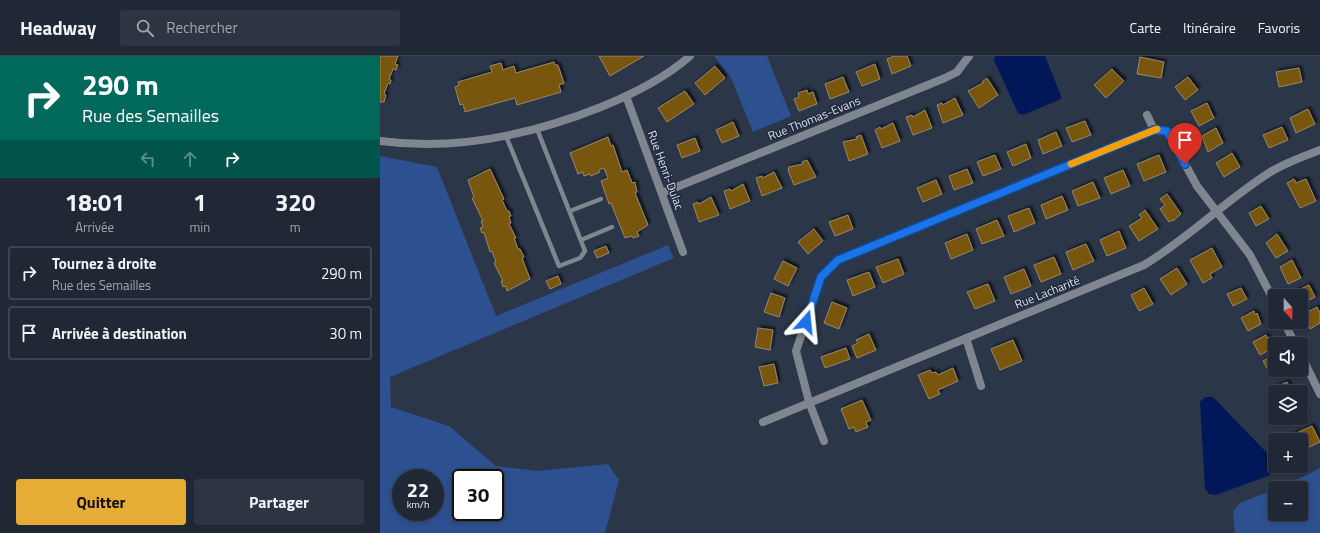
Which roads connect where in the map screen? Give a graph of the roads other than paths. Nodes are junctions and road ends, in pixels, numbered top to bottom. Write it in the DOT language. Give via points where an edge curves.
graph roads {
  1 [pos="690,56"];
  2 [pos="969,56"];
  3 [pos="626,96"];
  4 [pos="1147,115"];
  5 [pos="537,129"];
  6 [pos="1154,130"];
  7 [pos="506,136"];
  8 [pos="380,141"];
  9 [pos="1320,150"];
  10 [pos="662,194"];
  11 [pos="600,199"];
  12 [pos="1216,210"];
  13 [pos="570,211"];
  14 [pos="612,227"];
  15 [pos="581,240"];
  16 [pos="683,252"];
  17 [pos="1268,290"];
  18 [pos="966,338"];
  19 [pos="1308,369"];
  20 [pos="981,386"];
  21 [pos="1320,394"];
  22 [pos="809,402"];
  23 [pos="763,422"];
  24 [pos="824,441"];
  1 -- 3 [label="street" via="665,75"];
  2 -- 10 [label="street, Rue Thomas-Evans" via="957,72 945,78"];
  3 -- 5 [label="street" via="574,118"];
  3 -- 10 [label="street, Rue Henri-Dulac"];
  4 -- 6 [label="street"];
  5 -- 7 [label="street"];
  5 -- 13 [label="lane"];
  6 -- 12 [label="street" via="1167,131 1190,175"];
  6 -- 22 [label="street" via="838,260 821,277 796,351"];
  7 -- 8 [label="street" via="431,145"];
  7 -- 15 [label="lane" via="559,266 580,258 585,251"];
  9 -- 12 [label="street, Rue Lacharité" via="1273,170"];
  10 -- 16 [label="street, Rue Henri-Dulac"];
  11 -- 13 [label="lane"];
  12 -- 17 [label="street" via="1250,255"];
  12 -- 18 [label="street, Rue Lacharité" via="1166,252 1144,266"];
  13 -- 15 [label="lane"];
  14 -- 15 [label="lane"];
  18 -- 20 [label="street"];
  18 -- 22 [label="street, Rue Lacharité"];
  19 -- 21 [label="street"];
  22 -- 23 [label="street, Rue Lacharité"];
  22 -- 24 [label="street"];
}
